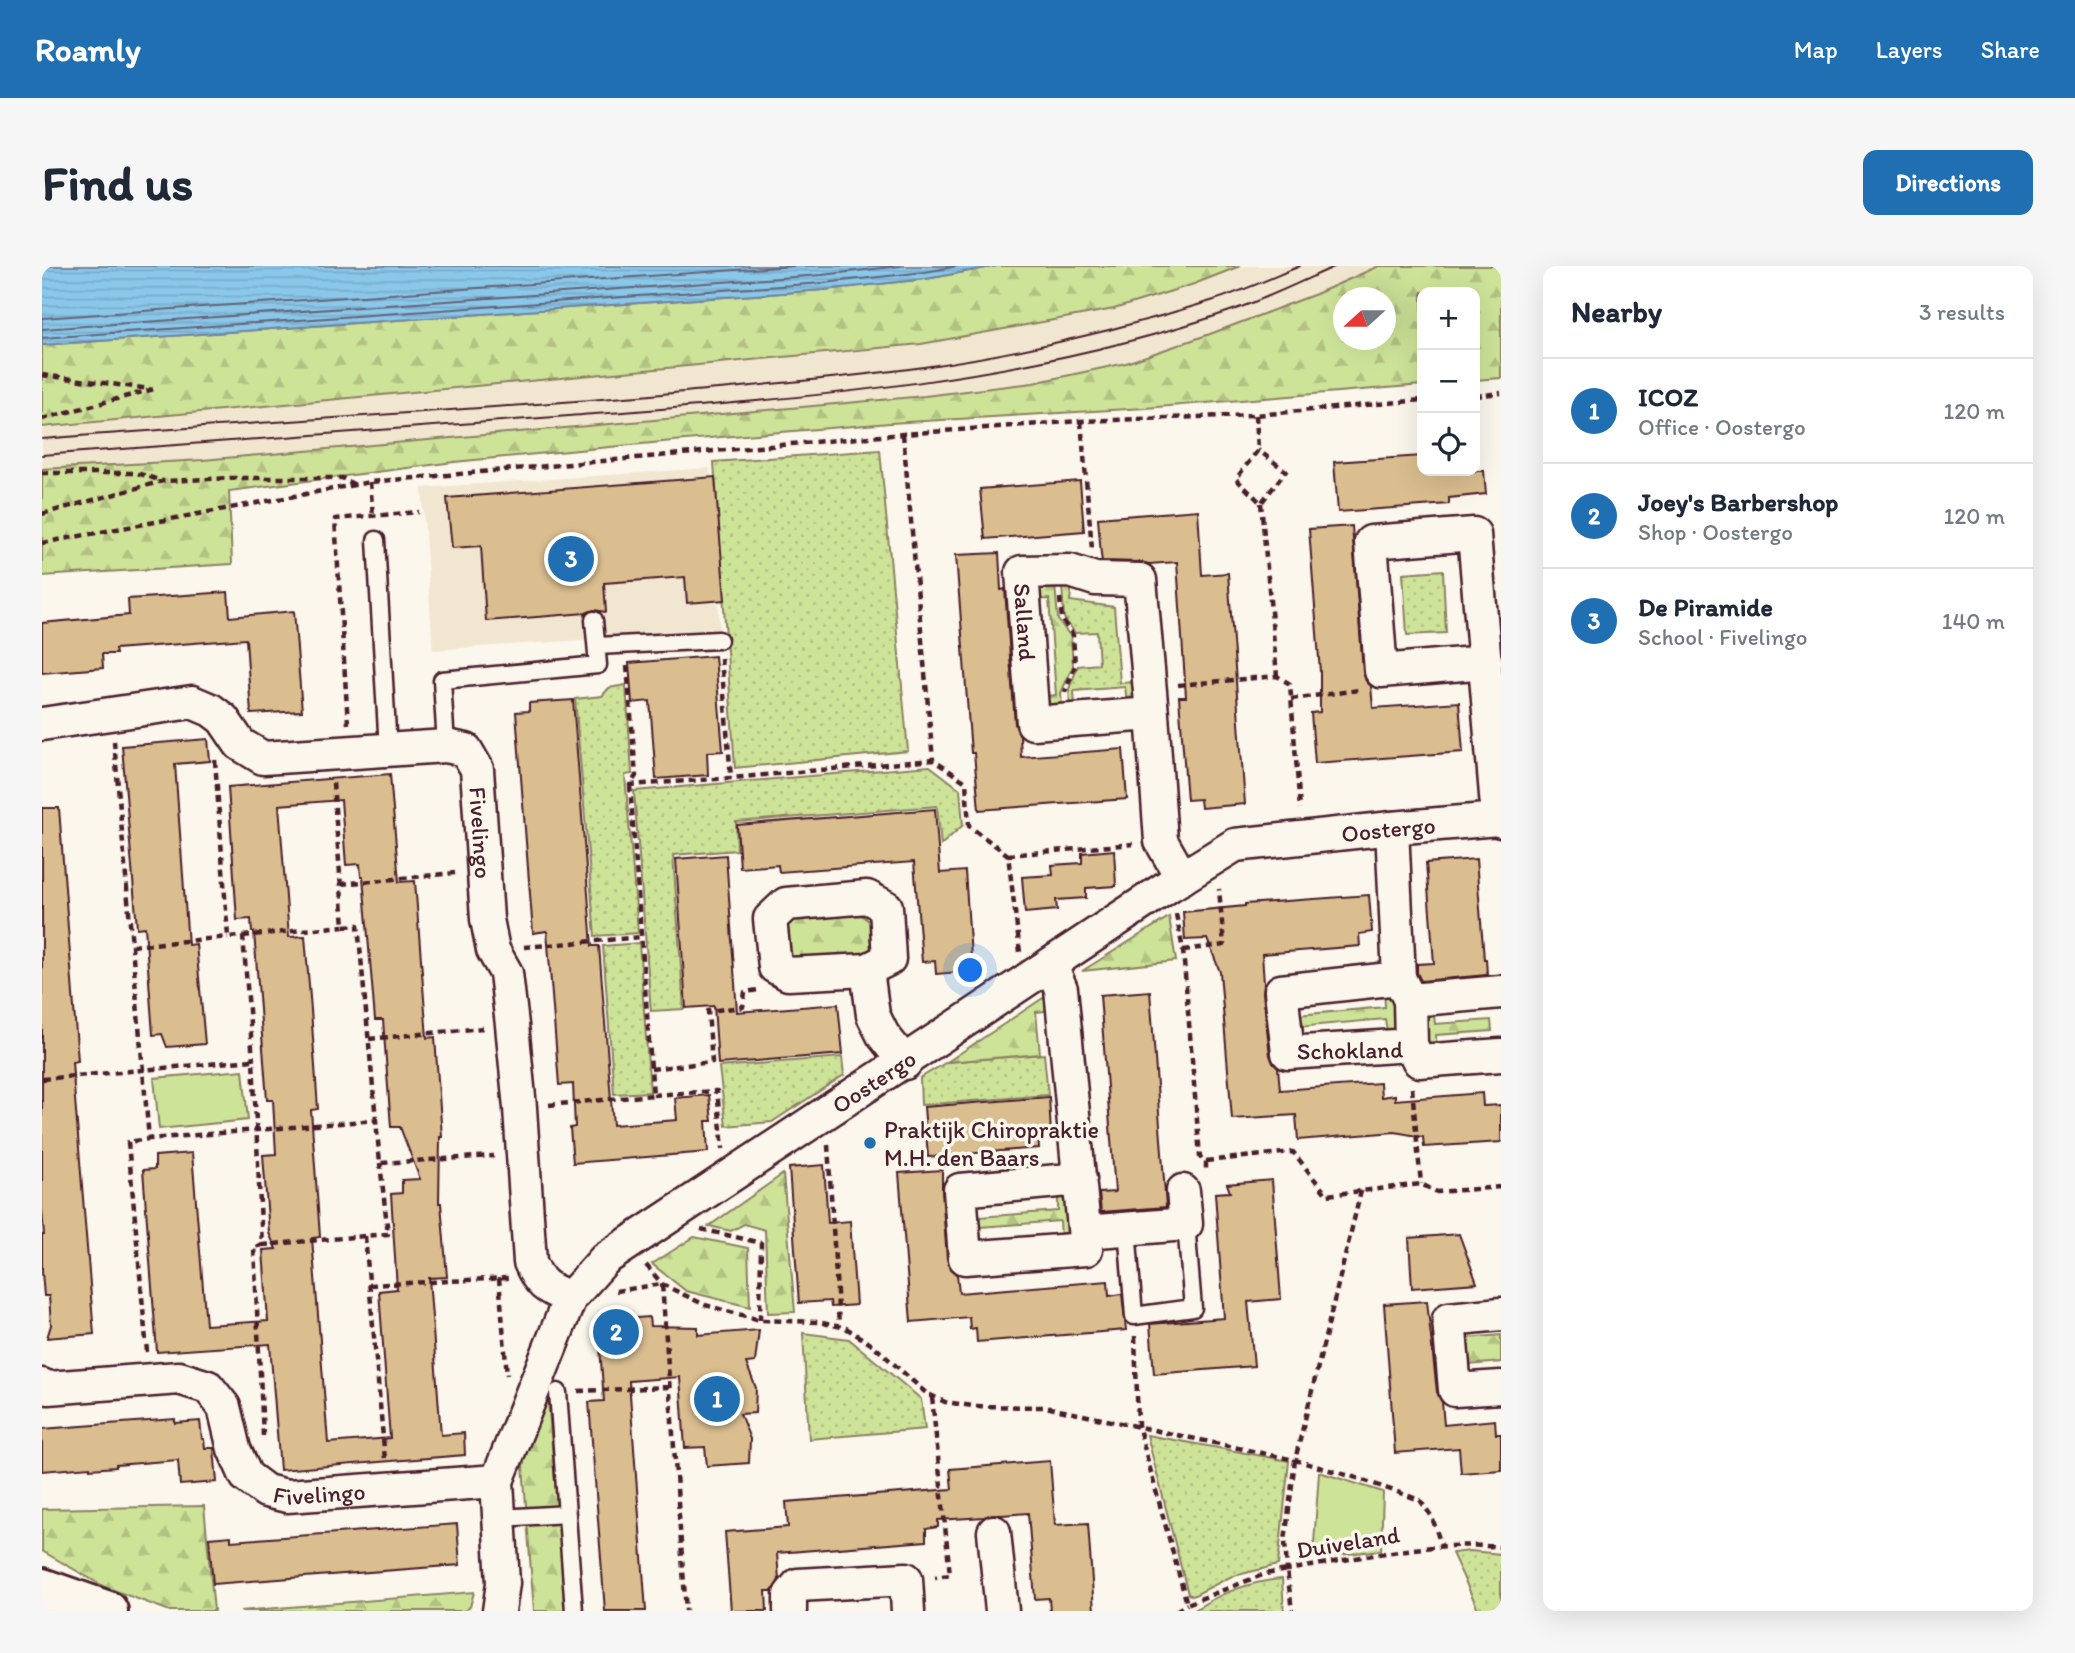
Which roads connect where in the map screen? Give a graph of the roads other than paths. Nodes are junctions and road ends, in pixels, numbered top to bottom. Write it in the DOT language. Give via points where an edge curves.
graph roads {
  1 [pos="376,540"];
  2 [pos="594,620"];
  3 [pos="719,640"];
  4 [pos="597,646"];
  5 [pos="1486,662"];
  6 [pos="1151,701"];
  7 [pos="42,724"];
  8 [pos="446,746"];
  9 [pos="388,750"];
  10 [pos="1500,820"];
  11 [pos="1392,828"];
  12 [pos="1176,881"];
  13 [pos="1051,965"];
  14 [pos="867,970"];
  15 [pos="1405,989"];
  16 [pos="1501,992"];
  17 [pos="1415,1053"];
  18 [pos="1501,1055"];
  19 [pos="905,1063"];
  20 [pos="1080,1179"];
  21 [pos="1183,1191"];
  22 [pos="1186,1224"];
  23 [pos="1128,1228"];
  24 [pos="1085,1232"];
  25 [pos="570,1297"];
  26 [pos="1501,1314"];
  27 [pos="42,1385"];
  28 [pos="1501,1387"];
  29 [pos="558,1392"];
  30 [pos="497,1481"];
  31 [pos="568,1514"];
  32 [pos="499,1518"];
  33 [pos="994,1532"];
  34 [pos="42,1587"];
  35 [pos="108,1611"];
  36 [pos="499,1611"];
  37 [pos="575,1611"];
  38 [pos="790,1611"];
  39 [pos="908,1611"];
  40 [pos="1002,1611"];
  1 -- 9 [label="lane"];
  2 -- 4 [label="lane"];
  3 -- 4 [label="lane"];
  4 -- 8 [label="lane" via="598,665 442,680"];
  5 -- 5 [label="street" via="1381,671 1371,542 1474,534"];
  5 -- 10 [label="street"];
  6 -- 6 [label="street, Salland" via="1140,580 1095,579 1070,571 1022,572 1033,723"];
  6 -- 12 [label="street, Salland" via="1161,841"];
  7 -- 9 [label="street" via="192,702 223,719 240,744 263,758"];
  8 -- 9 [label="street"];
  8 -- 25 [label="street, Fivelingo" via="466,750 477,769 487,919 493,950 506,973 512,1025 530,1262 545,1287"];
  10 -- 11 [label="street, Oostergo"];
  11 -- 12 [label="street, Oostergo" via="1235,845"];
  11 -- 15 [label="street"];
  12 -- 13 [label="street, Oostergo"];
  13 -- 19 [label="street, Oostergo"];
  13 -- 20 [label="street" via="1061,989"];
  14 -- 14 [label="street" via="788,974 775,967 771,919 786,904 867,897 886,907 889,959"];
  14 -- 19 [label="street" via="873,1016"];
  15 -- 16 [label="street, Schokland"];
  15 -- 17 [label="street"];
  15 -- 17 [label="street, Schokland" via="1282,990 1288,1053"];
  17 -- 18 [label="street, Schokland"];
  19 -- 25 [label="street, Oostergo" via="628,1243"];
  20 -- 24 [label="street"];
  20 -- 24 [label="street" via="960,1190 965,1258 1086,1249"];
  21 -- 22 [label="street"];
  22 -- 23 [label="street"];
  22 -- 23 [label="lane" via="1193,1308 1134,1316"];
  23 -- 24 [label="street"];
  25 -- 30 [label="street, Oostergo"];
  26 -- 28 [label="street" via="1449,1319 1455,1390"];
  27 -- 30 [label="street, Fivelingo" via="178,1378 208,1387 224,1407 246,1476 266,1491 287,1496"];
  29 -- 31 [label="lane"];
  30 -- 32 [label="street, Oostergo"];
  31 -- 32 [label="lane"];
  31 -- 37 [label="lane"];
  32 -- 36 [label="street, Oostergo" via="503,1583"];
  33 -- 40 [label="street"];
  34 -- 35 [label="street"];
  38 -- 39 [label="street" via="790,1595 797,1585 906,1579"];
}
